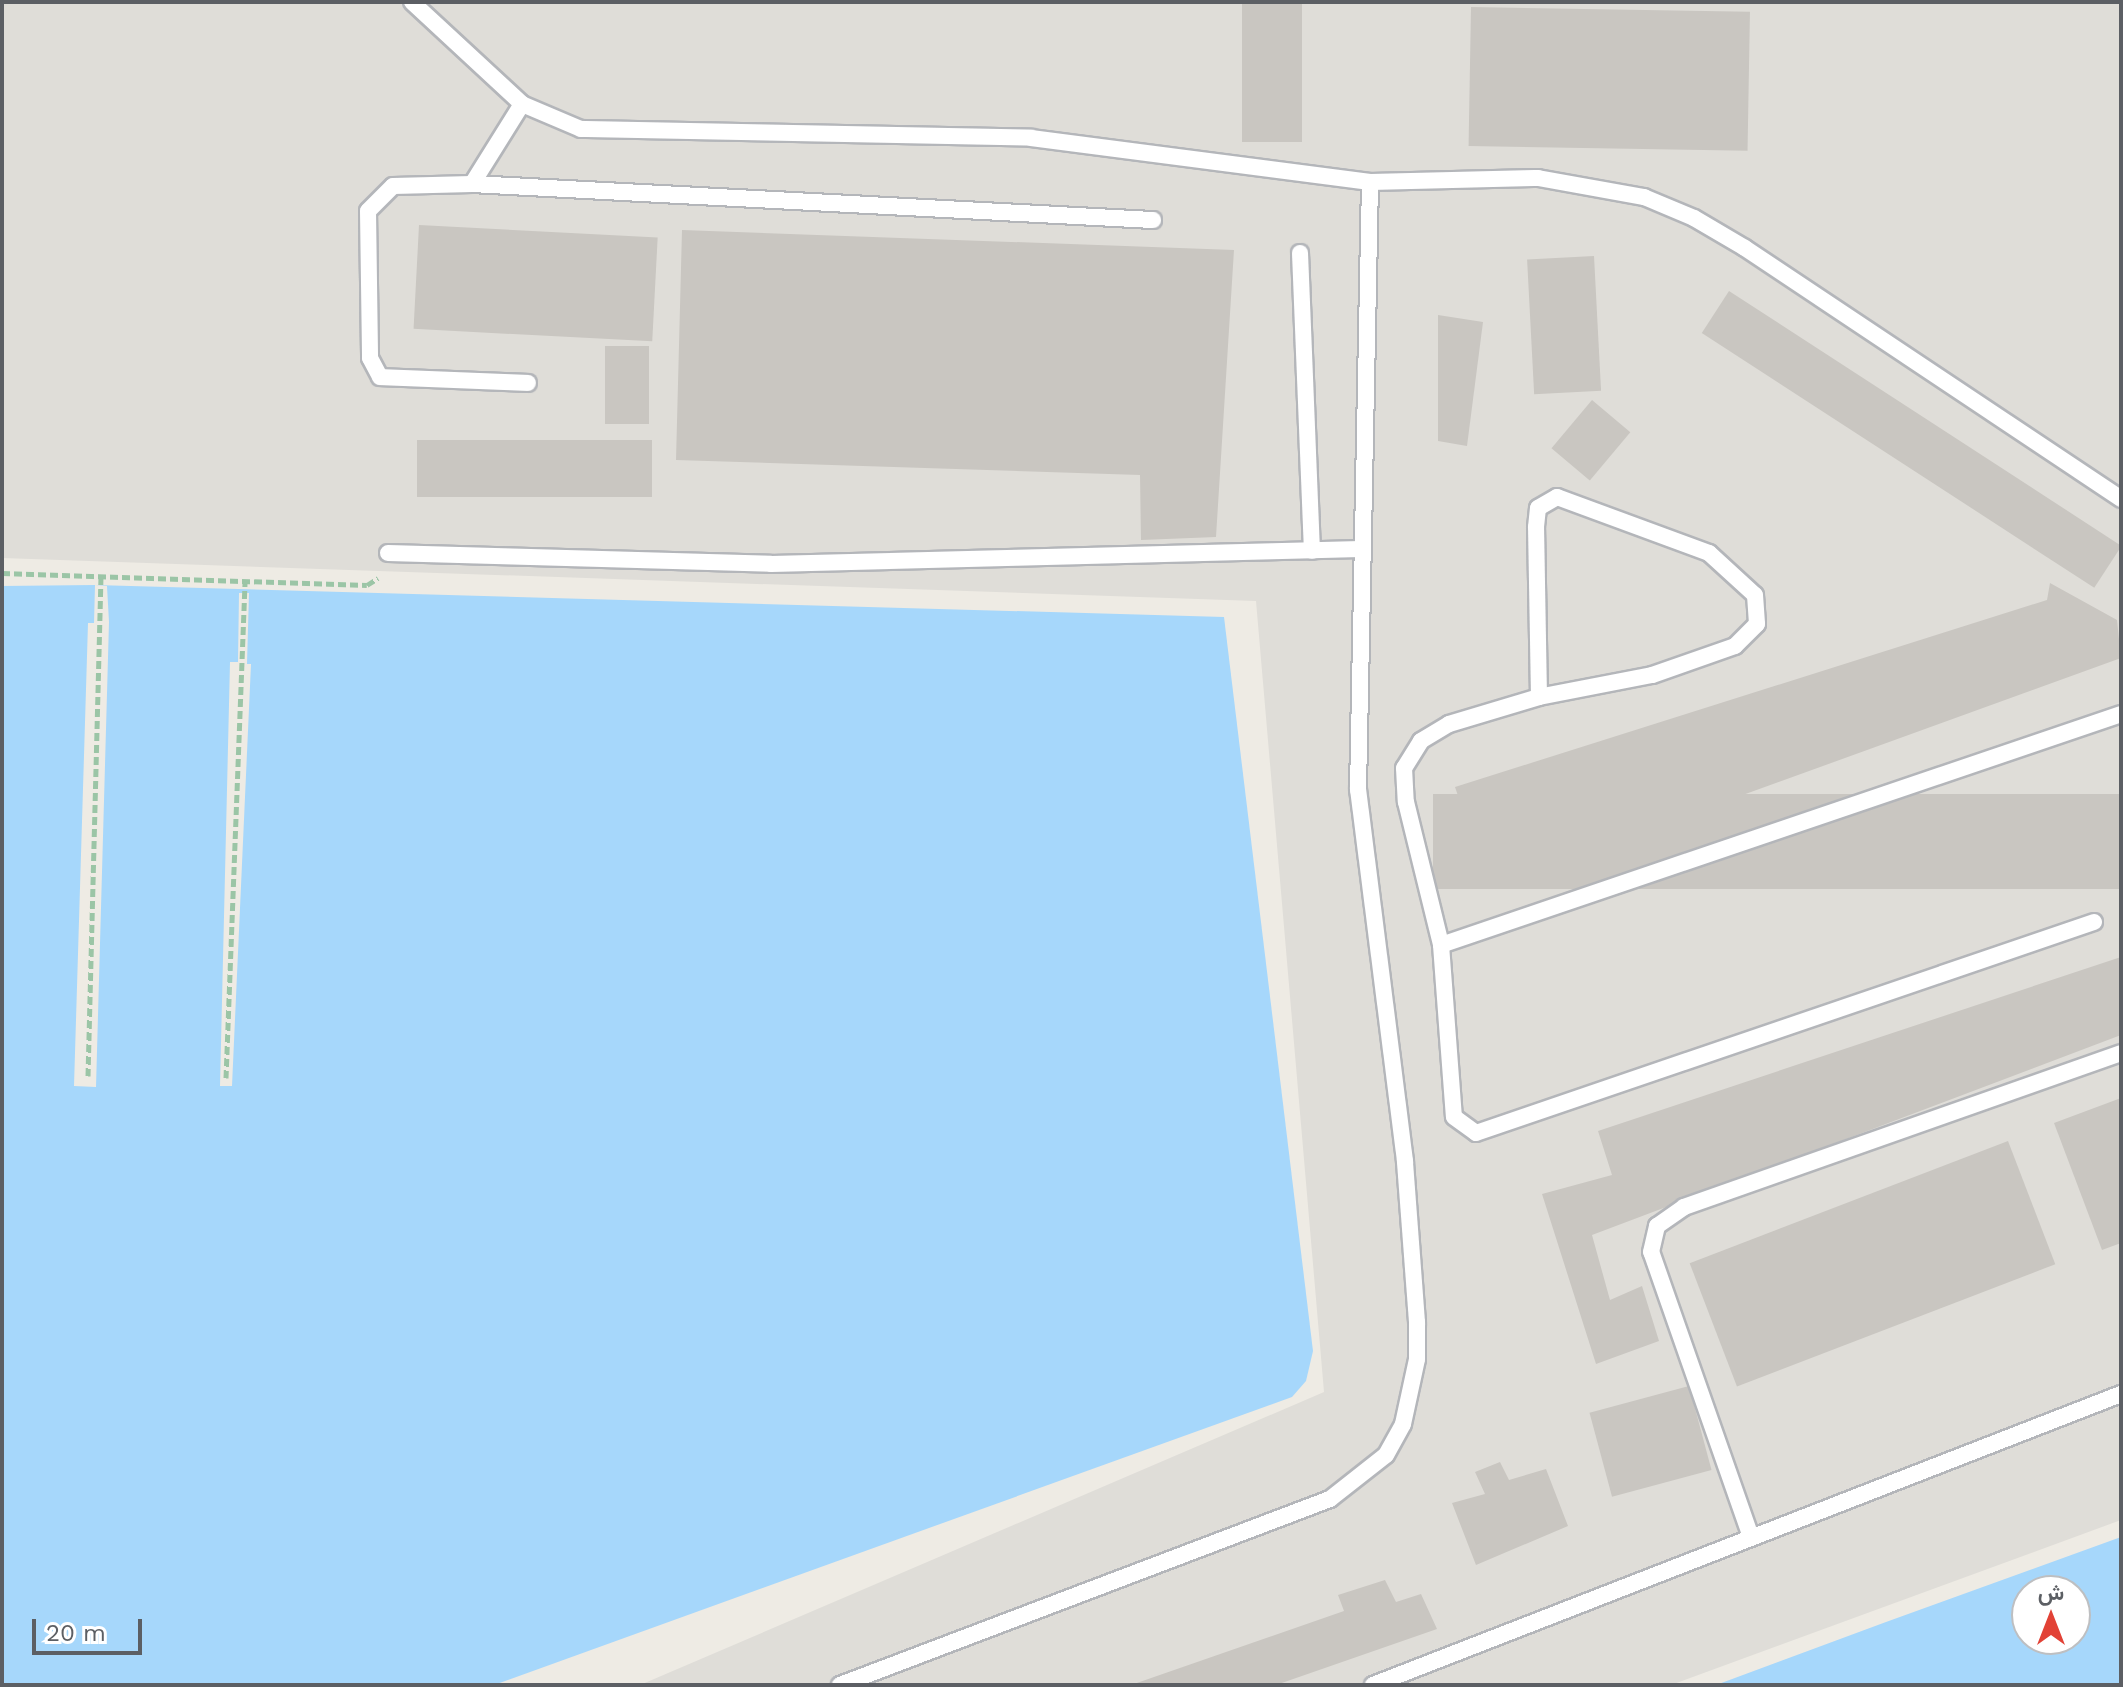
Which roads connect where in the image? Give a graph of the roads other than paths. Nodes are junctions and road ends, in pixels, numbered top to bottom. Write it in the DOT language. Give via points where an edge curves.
graph roads {
  1 [pos="412,2"];
  2 [pos="522,104"];
  3 [pos="1370,182"];
  4 [pos="472,184"];
  5 [pos="1153,220"];
  6 [pos="1300,253"];
  7 [pos="528,383"];
  8 [pos="2121,499"];
  9 [pos="1361,549"];
  10 [pos="1312,551"];
  11 [pos="388,553"];
  12 [pos="1539,697"];
  13 [pos="2121,714"];
  14 [pos="2094,922"];
  15 [pos="1441,945"];
  16 [pos="2121,1053"];
  17 [pos="2121,1394"];
  18 [pos="1751,1537"];
  19 [pos="840,1685"];
  20 [pos="1373,1685"];
  1 -- 2 [label="lane"];
  2 -- 3 [label="lane" via="581,129 1031,138"];
  2 -- 4 [label="lane"];
  3 -- 8 [label="lane" via="1538,178 1644,197 1694,218"];
  3 -- 9 [label="lane"];
  4 -- 5 [label="lane"];
  4 -- 7 [label="lane" via="393,186 368,211 370,358 380,377"];
  6 -- 10 [label="lane"];
  9 -- 10 [label="lane"];
  9 -- 19 [label="lane" via="1358,790 1405,1161 1417,1322 1415,1371 1403,1424 1386,1455 1330,1499"];
  10 -- 11 [label="lane" via="771,564"];
  12 -- 12 [label="lane" via="1536,527 1538,508 1557,497 1709,553 1755,595 1757,624 1735,646 1652,675"];
  12 -- 15 [label="lane" via="1449,724 1421,741 1404,768 1406,802"];
  13 -- 15 [label="lane"];
  14 -- 15 [label="lane" via="1476,1133 1454,1117"];
  16 -- 18 [label="lane" via="1684,1207 1657,1226 1651,1252"];
  17 -- 18 [label="lane"];
  18 -- 20 [label="lane"];
}
